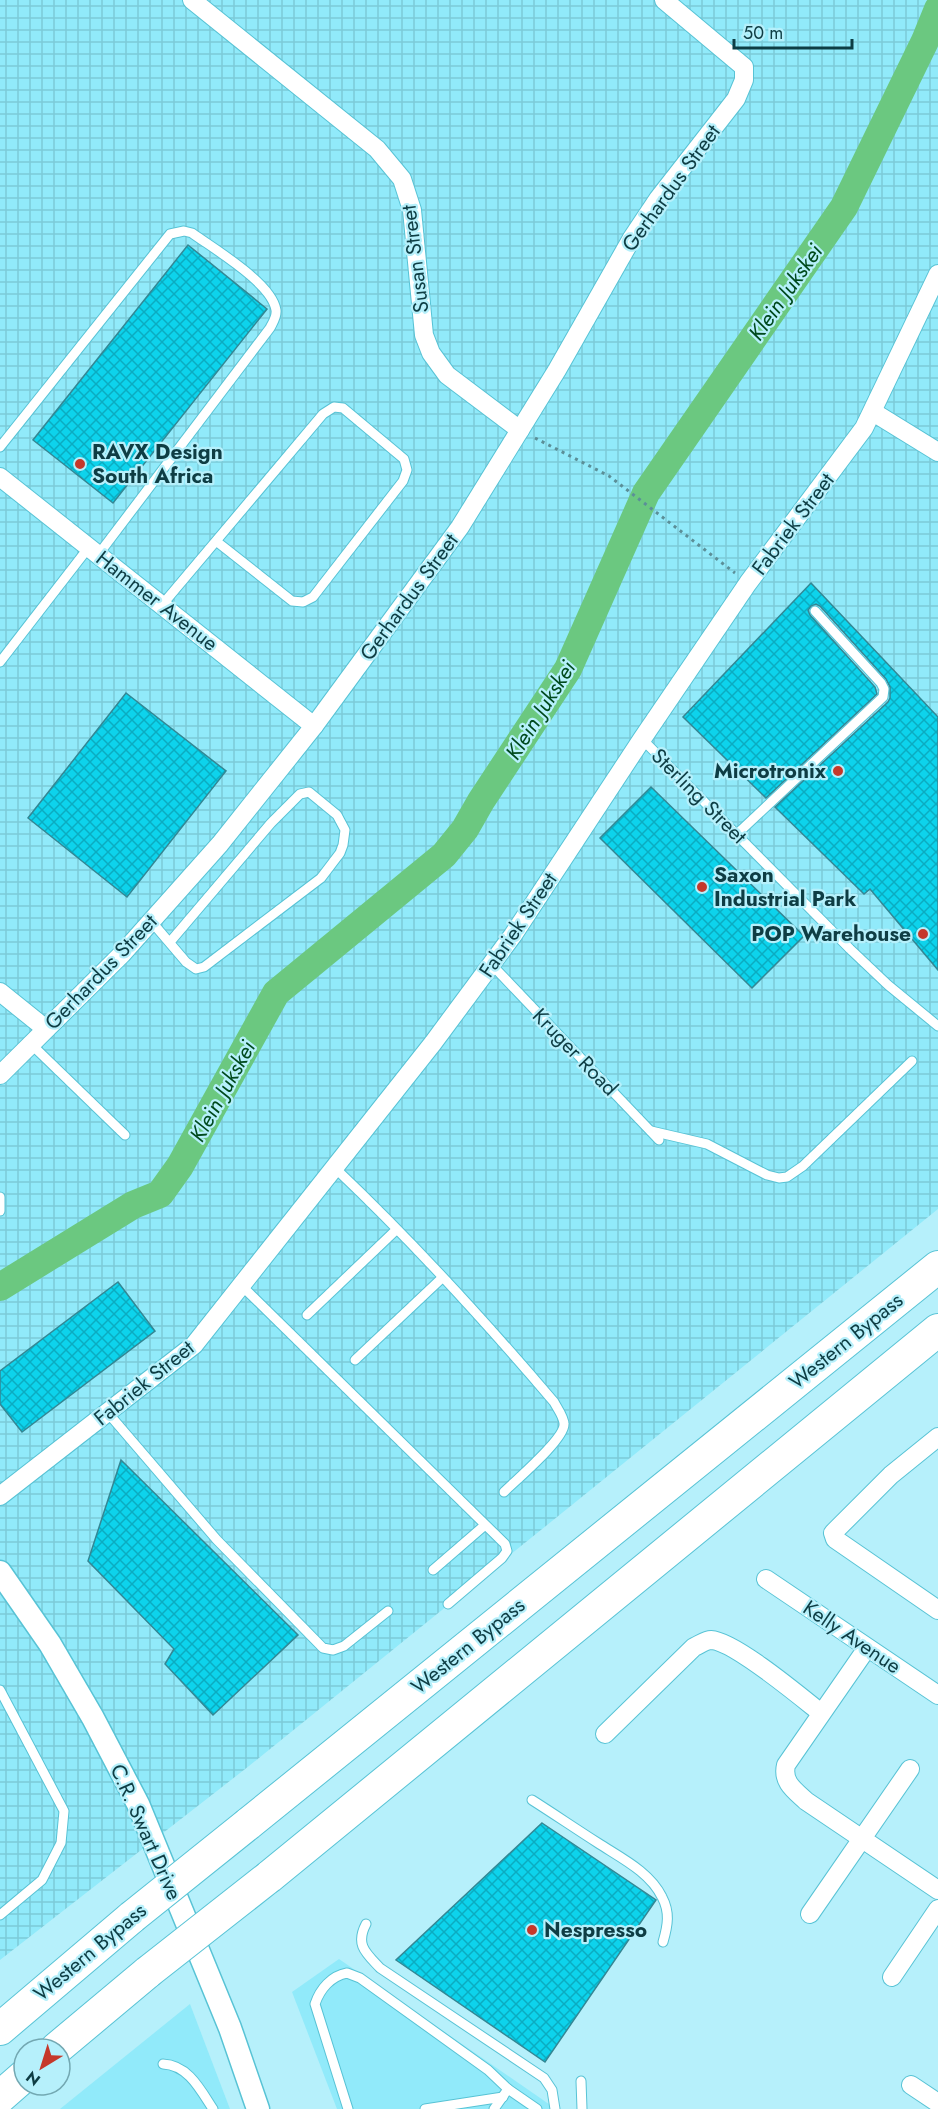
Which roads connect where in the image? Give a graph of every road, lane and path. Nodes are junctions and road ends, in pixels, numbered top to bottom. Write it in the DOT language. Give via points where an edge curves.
graph roads {
  1 [pos="192,0"];
  2 [pos="664,0"];
  3 [pos="938,274"];
  4 [pos="873,412"];
  5 [pos="519,430"];
  6 [pos="0,447"];
  7 [pos="938,452"];
  8 [pos="0,477"];
  9 [pos="216,541"];
  10 [pos="94,551"];
  11 [pos="748,583"];
  12 [pos="162,605"];
  13 [pos="815,611"];
  14 [pos="0,662"];
  15 [pos="314,726"];
  16 [pos="642,739"];
  17 [pos="737,834"];
  18 [pos="152,921"];
  19 [pos="170,942"];
  20 [pos="492,965"];
  21 [pos="0,992"];
  22 [pos="938,1026"];
  23 [pos="46,1029"];
  24 [pos="31,1044"];
  25 [pos="912,1062"];
  26 [pos="0,1075"];
  27 [pos="651,1131"];
  28 [pos="125,1135"];
  29 [pos="659,1140"];
  30 [pos="335,1168"];
  31 [pos="0,1197"];
  32 [pos="0,1211"];
  33 [pos="396,1230"];
  34 [pos="938,1267"];
  35 [pos="442,1278"];
  36 [pos="241,1285"];
  37 [pos="307,1315"];
  38 [pos="938,1330"];
  39 [pos="356,1359"];
  40 [pos="108,1413"];
  41 [pos="936,1440"];
  42 [pos="504,1492"];
  43 [pos="0,1496"];
  44 [pos="486,1525"];
  45 [pos="433,1570"];
  46 [pos="0,1572"];
  47 [pos="766,1579"];
  48 [pos="448,1604"];
  49 [pos="938,1610"];
  50 [pos="388,1611"];
  51 [pos="867,1648"];
  52 [pos="0,1690"];
  53 [pos="938,1695"];
  54 [pos="821,1713"];
  55 [pos="605,1734"];
  56 [pos="910,1769"];
  57 [pos="532,1800"];
  58 [pos="862,1838"];
  59 [pos="938,1890"];
  60 [pos="938,1909"];
  61 [pos="810,1914"];
  62 [pos="0,1915"];
  63 [pos="366,1924"];
  64 [pos="663,1942"];
  65 [pos="892,1977"];
  66 [pos="0,2029"];
  67 [pos="70,2037"];
  68 [pos="163,2064"];
  69 [pos="581,2081"];
  70 [pos="911,2085"];
  71 [pos="12,2086"];
  72 [pos="505,2093"];
  73 [pos="0,2097"];
  74 [pos="938,2103"];
  75 [pos="213,2109"];
  76 [pos="258,2109"];
  77 [pos="348,2109"];
  78 [pos="425,2109"];
  79 [pos="494,2109"];
  80 [pos="537,2109"];
  81 [pos="555,2109"];
  82 [pos="582,2109"];
  1 -- 5 [label="street, Susan Street" via="391,164 402,179 412,210 424,335 430,353 447,375"];
  2 -- 5 [label="street, Gerhardus Street" via="744,67 744,80 736,99 632,238"];
  3 -- 4 [label="street, Fabriek Street"];
  4 -- 7 [label="street"];
  4 -- 11 [label="street, Fabriek Street" via="843,459"];
  5 -- 11 [label="path" via="609,476"];
  5 -- 15 [label="street, Gerhardus Street" via="460,526"];
  6 -- 10 [label="lane" via="171,234 192,233 269,293 276,309 270,328"];
  8 -- 10 [label="street, Hammer Avenue"];
  9 -- 9 [label="lane" via="323,414 334,407 343,408 404,459 407,470 403,481 313,597 303,602 292,601"];
  9 -- 12 [label="lane"];
  10 -- 12 [label="street, Hammer Avenue"];
  10 -- 14 [label="lane" via="64,578"];
  11 -- 16 [label="street, Fabriek Street"];
  12 -- 15 [label="street, Hammer Avenue"];
  13 -- 17 [label="lane" via="881,683 883,697"];
  15 -- 18 [label="street, Gerhardus Street" via="220,844"];
  16 -- 17 [label="lane, Sterling Street"];
  16 -- 20 [label="street, Fabriek Street"];
  17 -- 22 [label="lane, Sterling Street" via="888,986"];
  18 -- 19 [label="lane"];
  18 -- 23 [label="street, Gerhardus Street"];
  19 -- 19 [label="lane" via="196,969 214,962 321,878 343,845 345,830 337,815 309,792 300,794"];
  20 -- 27 [label="lane, Kruger Road"];
  20 -- 30 [label="street, Fabriek Street"];
  21 -- 23 [label="street"];
  23 -- 24 [label="street, Gerhardus Street"];
  24 -- 26 [label="street, Gerhardus Street"];
  24 -- 28 [label="lane"];
  25 -- 27 [label="lane" via="787,1177 767,1175 706,1144"];
  27 -- 29 [label="lane, Kruger Road"];
  30 -- 33 [label="lane"];
  30 -- 36 [label="street, Fabriek Street"];
  31 -- 32 [label="lane"];
  33 -- 35 [label="lane"];
  33 -- 37 [label="lane"];
  34 -- 66 [label="highway, Western Bypass, bridge" via="132,1917"];
  35 -- 39 [label="lane"];
  35 -- 42 [label="lane" via="554,1402 564,1424 554,1443"];
  36 -- 40 [label="street, Fabriek Street" via="194,1345"];
  36 -- 44 [label="lane"];
  38 -- 67 [label="highway, bridge"];
  40 -- 43 [label="street, Fabriek Street"];
  40 -- 50 [label="lane" via="217,1540 323,1648 344,1646"];
  41 -- 49 [label="street" via="891,1475 833,1533 835,1539"];
  44 -- 45 [label="lane"];
  44 -- 48 [label="lane" via="507,1551"];
  46 -- 76 [label="street, C.R. Swart Drive" via="50,1644 138,1804 230,2028"];
  47 -- 51 [label="street, Kelly Avenue"];
  51 -- 53 [label="street, Kelly Avenue"];
  51 -- 54 [label="street"];
  52 -- 62 [label="lane" via="64,1811 61,1843 42,1880"];
  54 -- 55 [label="street" via="724,1643 709,1640 694,1647"];
  54 -- 58 [label="street" via="786,1765 786,1781 806,1801"];
  56 -- 58 [label="street"];
  57 -- 64 [label="lane" via="638,1869 655,1885 668,1913"];
  58 -- 59 [label="street"];
  58 -- 61 [label="street"];
  60 -- 65 [label="street"];
  63 -- 81 [label="lane" via="361,1944 380,1968 544,2078 552,2090"];
  68 -- 75 [label="lane" via="183,2069"];
  69 -- 82 [label="lane"];
  70 -- 74 [label="street"];
  71 -- 73 [label="highway"];
  72 -- 77 [label="lane" via="474,2060 360,1978 347,1973 333,1978 315,2004"];
  72 -- 78 [label="lane"];
  72 -- 79 [label="lane"];
  72 -- 80 [label="lane"];
}
